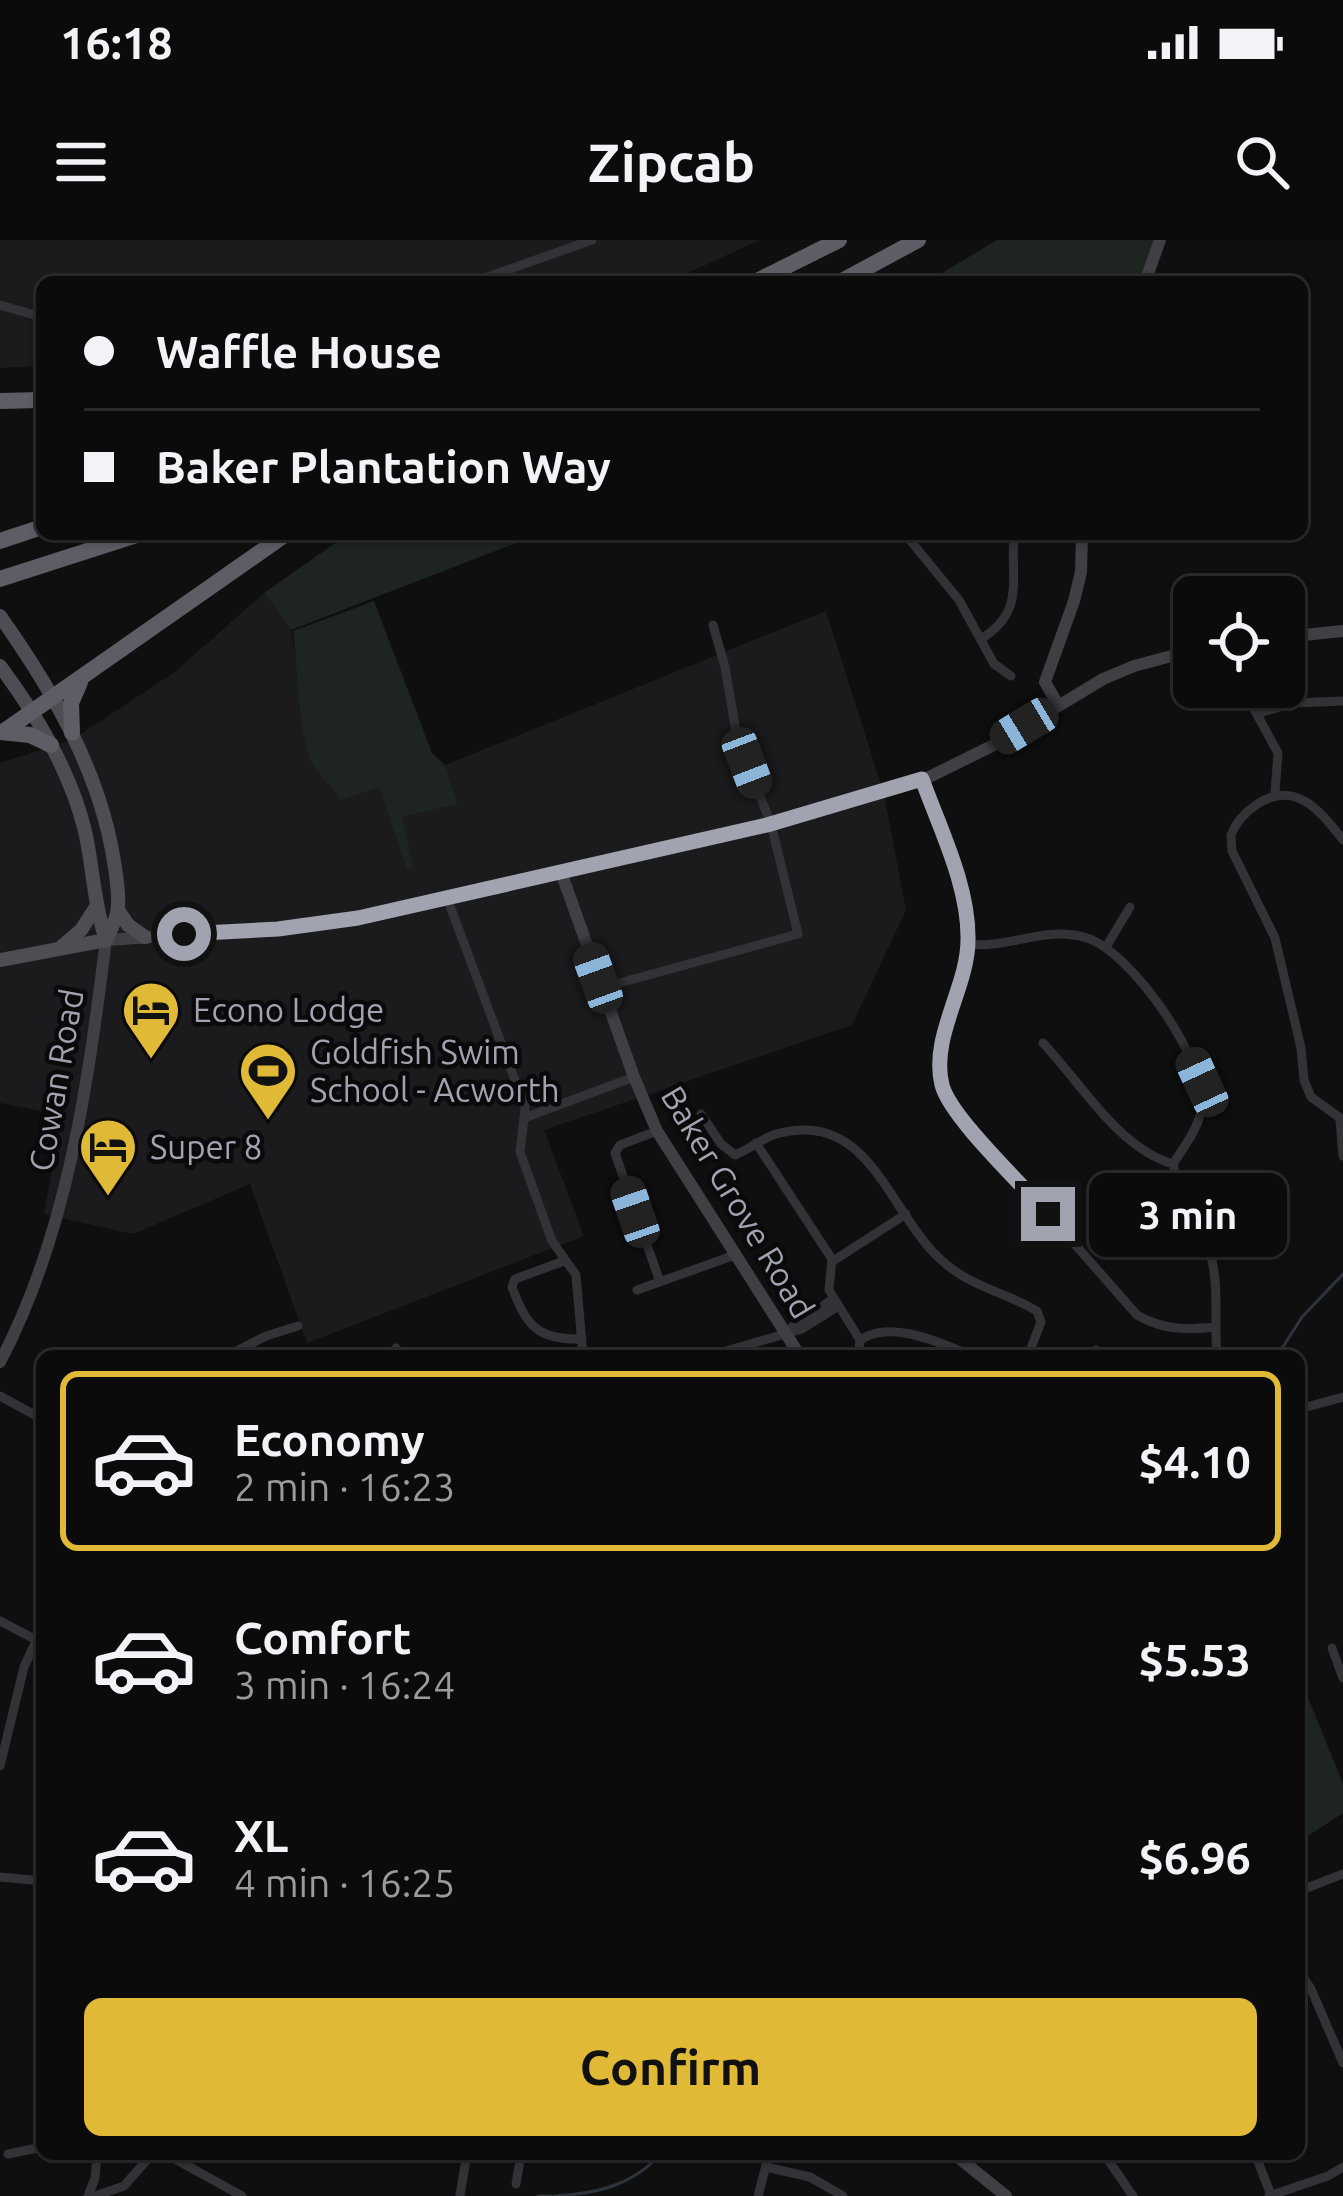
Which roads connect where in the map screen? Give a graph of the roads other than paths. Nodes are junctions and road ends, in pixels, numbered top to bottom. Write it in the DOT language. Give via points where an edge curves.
graph roads {
  1 [pos="592,240"];
  2 [pos="839,240"];
  3 [pos="918,240"];
  4 [pos="1160,240"];
  5 [pos="490,276"];
  6 [pos="767,276"];
  7 [pos="851,276"];
  8 [pos="1147,276"];
  9 [pos="0,305"];
  10 [pos="36,315"];
  11 [pos="36,400"];
  12 [pos="0,401"];
  13 [pos="36,529"];
  14 [pos="121,540"];
  15 [pos="278,540"];
  16 [pos="910,540"];
  17 [pos="1014,540"];
  18 [pos="1082,540"];
  19 [pos="0,541"];
  20 [pos="0,579"];
  21 [pos="2,619"];
  22 [pos="713,625"];
  23 [pos="1343,631"];
  24 [pos="1305,635"];
  25 [pos="981,639"];
  26 [pos="1173,656"];
  27 [pos="0,666"];
  28 [pos="1011,676"];
  29 [pos="80,682"];
  30 [pos="53,698"];
  31 [pos="1343,701"];
  32 [pos="1058,705"];
  33 [pos="1256,708"];
  34 [pos="32,713"];
  35 [pos="1259,713"];
  36 [pos="2,732"];
  37 [pos="72,734"];
  38 [pos="52,745"];
  39 [pos="922,779"];
  40 [pos="1275,792"];
  41 [pos="771,824"];
  42 [pos="1343,840"];
  43 [pos="560,872"];
  44 [pos="447,898"];
  45 [pos="96,907"];
  46 [pos="1130,907"];
  47 [pos="118,910"];
  48 [pos="145,937"];
  49 [pos="106,940"];
  50 [pos="969,944"];
  51 [pos="1106,946"];
  52 [pos="59,949"];
  53 [pos="0,960"];
  54 [pos="601,988"];
  55 [pos="1043,1043"];
  56 [pos="634,1077"];
  57 [pos="701,1114"];
  58 [pos="524,1118"];
  59 [pos="1342,1120"];
  60 [pos="657,1131"];
  61 [pos="756,1143"];
  62 [pos="1343,1156"];
  63 [pos="1174,1164"];
  64 [pos="1237,1203"];
  65 [pos="906,1214"];
  66 [pos="1198,1226"];
  67 [pos="735,1255"];
  68 [pos="564,1261"];
  69 [pos="833,1261"];
  70 [pos="661,1282"];
  71 [pos="637,1290"];
  72 [pos="835,1303"];
  73 [pos="298,1326"];
  74 [pos="1215,1328"];
  75 [pos="784,1332"];
  76 [pos="582,1339"];
  77 [pos="860,1340"];
  78 [pos="239,1350"];
  79 [pos="583,1350"];
  80 [pos="728,1350"];
  81 [pos="796,1350"];
  82 [pos="859,1350"];
  83 [pos="953,1350"];
  84 [pos="1030,1350"];
  85 [pos="1217,1350"];
  86 [pos="0,1363"];
  87 [pos="0,1396"];
  88 [pos="1343,1397"];
  89 [pos="1305,1407"];
  90 [pos="36,1416"];
  91 [pos="0,1621"];
  92 [pos="36,1639"];
  93 [pos="36,1646"];
  94 [pos="1333,1648"];
  95 [pos="1343,1678"];
  96 [pos="0,1766"];
  97 [pos="1343,1874"];
  98 [pos="0,1877"];
  99 [pos="36,1880"];
  100 [pos="1305,1889"];
  101 [pos="1305,1980"];
  102 [pos="1343,2062"];
  103 [pos="36,2148"];
  104 [pos="8,2154"];
  105 [pos="96,2160"];
  106 [pos="147,2160"];
  107 [pos="177,2160"];
  108 [pos="466,2160"];
  109 [pos="519,2160"];
  110 [pos="768,2160"];
  111 [pos="961,2160"];
  112 [pos="1108,2160"];
  113 [pos="1257,2160"];
  114 [pos="766,2167"];
  115 [pos="1343,2167"];
  116 [pos="516,2184"];
  117 [pos="124,2186"];
  118 [pos="460,2195"];
  119 [pos="92,2196"];
  120 [pos="135,2196"];
  121 [pos="242,2196"];
  122 [pos="758,2196"];
  123 [pos="843,2196"];
  124 [pos="1006,2196"];
  125 [pos="1133,2196"];
  126 [pos="1270,2196"];
  1 -- 5 [label="street"];
  2 -- 6 [label="highway"];
  3 -- 7 [label="highway"];
  4 -- 8 [label="main road"];
  9 -- 10 [label="street"];
  11 -- 12 [label="highway"];
  13 -- 19 [label="highway"];
  14 -- 20 [label="highway"];
  15 -- 29 [label="highway"];
  16 -- 25 [label="street"];
  17 -- 25 [label="street" via="1012,610"];
  18 -- 32 [label="main road" via="1074,601 1045,682"];
  21 -- 30 [label="main road"];
  22 -- 41 [label="street" via="737,737"];
  23 -- 24 [label="main road"];
  25 -- 28 [label="street"];
  26 -- 32 [label="main road"];
  27 -- 34 [label="main road"];
  29 -- 30 [label="highway"];
  29 -- 37 [label="highway"];
  30 -- 34 [label="highway"];
  30 -- 37 [label="main road"];
  31 -- 35 [label="street"];
  32 -- 39 [label="main road"];
  33 -- 35 [label="street"];
  34 -- 36 [label="highway"];
  34 -- 38 [label="main road"];
  35 -- 40 [label="street" via="1278,753"];
  36 -- 38 [label="highway"];
  37 -- 47 [label="main road" via="104,816"];
  38 -- 45 [label="main road" via="83,823"];
  39 -- 41 [label="main road"];
  39 -- 50 [label="street" via="966,909"];
  40 -- 42 [label="street" via="1293,794"];
  40 -- 59 [label="street" via="1235,824 1232,851 1275,938 1304,1080 1311,1097"];
  41 -- 43 [label="main road"];
  41 -- 54 [label="street" via="798,934"];
  43 -- 44 [label="main road"];
  43 -- 54 [label="main road, Baker Grove Road"];
  44 -- 48 [label="main road" via="278,929"];
  44 -- 58 [label="street"];
  45 -- 49 [label="main road"];
  45 -- 52 [label="main road"];
  46 -- 51 [label="street"];
  47 -- 48 [label="main road"];
  47 -- 49 [label="main road"];
  48 -- 49 [label="main road"];
  49 -- 52 [label="main road"];
  49 -- 86 [label="main road, Cowan Road" via="62,1197"];
  50 -- 51 [label="street" via="1059,932"];
  50 -- 74 [label="street" via="939,1064 949,1101 1137,1315 1156,1326"];
  51 -- 63 [label="street" via="1161,1006 1202,1082 1202,1111"];
  52 -- 53 [label="main road"];
  54 -- 56 [label="main road, Baker Grove Road"];
  55 -- 63 [label="street" via="1122,1131"];
  56 -- 58 [label="street"];
  56 -- 60 [label="main road, Baker Grove Road"];
  57 -- 61 [label="street" via="730,1154"];
  58 -- 68 [label="street" via="520,1152"];
  59 -- 62 [label="street"];
  60 -- 67 [label="main road, Baker Grove Road"];
  60 -- 70 [label="street" via="615,1153"];
  61 -- 65 [label="street" via="804,1129 841,1138"];
  61 -- 69 [label="street"];
  63 -- 66 [label="street"];
  64 -- 66 [label="street"];
  65 -- 69 [label="street"];
  65 -- 84 [label="street" via="965,1278 1037,1311"];
  66 -- 74 [label="street" via="1213,1262"];
  67 -- 70 [label="street"];
  67 -- 75 [label="main road, Baker Grove Road"];
  68 -- 76 [label="street" via="576,1274"];
  68 -- 76 [label="street" via="512,1287 531,1326 560,1340"];
  69 -- 72 [label="street"];
  70 -- 71 [label="street"];
  72 -- 75 [label="street" via="802,1329"];
  72 -- 77 [label="street"];
  73 -- 78 [label="street"];
  74 -- 85 [label="street"];
  75 -- 80 [label="street"];
  75 -- 81 [label="main road, Baker Grove Road"];
  76 -- 79 [label="street"];
  77 -- 82 [label="street"];
  77 -- 83 [label="street" via="906,1335"];
  87 -- 90 [label="street"];
  88 -- 89 [label="street"];
  91 -- 92 [label="street"];
  93 -- 96 [label="street"];
  94 -- 95 [label="street"];
  97 -- 100 [label="street"];
  98 -- 99 [label="street"];
  101 -- 102 [label="street"];
  103 -- 104 [label="street"];
  105 -- 119 [label="street"];
  106 -- 117 [label="street"];
  107 -- 121 [label="street"];
  108 -- 118 [label="street"];
  109 -- 116 [label="street"];
  110 -- 114 [label="street"];
  111 -- 124 [label="main road"];
  112 -- 125 [label="street"];
  113 -- 126 [label="street"];
  114 -- 122 [label="street"];
  114 -- 123 [label="street" via="811,2177"];
  115 -- 126 [label="street"];
  117 -- 119 [label="street"];
  117 -- 120 [label="street"];
}
